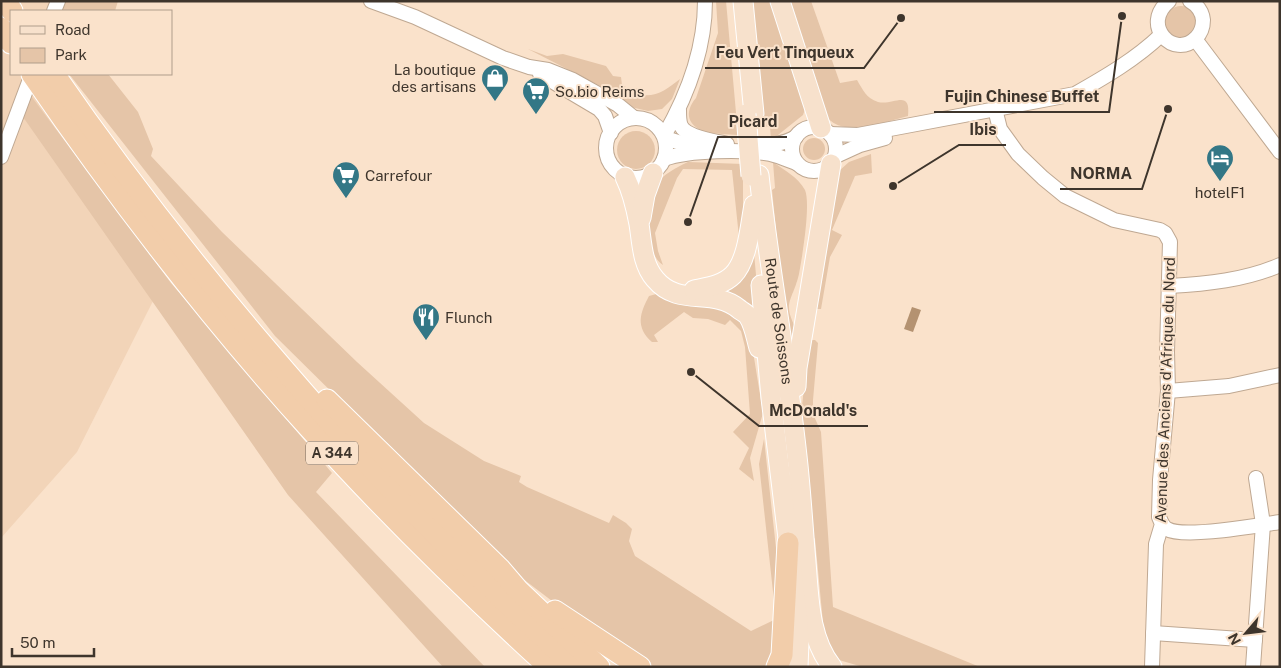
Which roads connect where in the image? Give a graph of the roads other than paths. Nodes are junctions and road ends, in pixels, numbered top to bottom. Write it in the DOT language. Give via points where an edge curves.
graph roads {
  1 [pos="371,1"];
  2 [pos="705,1"];
  3 [pos="736,1"];
  4 [pos="743,1"];
  5 [pos="780,1"];
  6 [pos="1169,1"];
  7 [pos="1198,3"];
  8 [pos="1,28"];
  9 [pos="1161,35"];
  10 [pos="1195,39"];
  11 [pos="10,42"];
  12 [pos="529,67"];
  13 [pos="32,75"];
  14 [pos="33,75"];
  15 [pos="55,75"];
  16 [pos="680,107"];
  17 [pos="995,109"];
  18 [pos="750,114"];
  19 [pos="641,119"];
  20 [pos="826,131"];
  21 [pos="611,133"];
  22 [pos="664,137"];
  23 [pos="796,137"];
  24 [pos="727,144"];
  25 [pos="1280,152"];
  26 [pos="1,158"];
  27 [pos="833,160"];
  28 [pos="796,163"];
  29 [pos="659,166"];
  30 [pos="755,175"];
  31 [pos="625,176"];
  32 [pos="754,205"];
  33 [pos="640,227"];
  34 [pos="1280,265"];
  35 [pos="662,285"];
  36 [pos="1170,286"];
  37 [pos="215,289"];
  38 [pos="1280,375"];
  39 [pos="1168,391"];
  40 [pos="771,398"];
  41 [pos="797,457"];
  42 [pos="1256,478"];
  43 [pos="1280,522"];
  44 [pos="1162,524"];
  45 [pos="1263,524"];
  46 [pos="788,543"];
  47 [pos="500,569"];
  48 [pos="491,614"];
  49 [pos="1153,633"];
  50 [pos="1255,640"];
  51 [pos="528,667"];
  52 [pos="549,667"];
  53 [pos="575,667"];
  54 [pos="599,667"];
  55 [pos="640,667"];
  56 [pos="777,667"];
  57 [pos="798,667"];
  58 [pos="814,667"];
  59 [pos="826,667"];
  60 [pos="832,667"];
  61 [pos="1152,667"];
  62 [pos="1254,667"];
  1 -- 12 [label="street" via="416,16 476,46"];
  2 -- 16 [label="street" via="703,34"];
  3 -- 18 [label="main road, Route de Soissons"];
  4 -- 18 [label="main road, Route de Soissons"];
  5 -- 20 [label="main road"];
  6 -- 9 [label="street" via="1158,16"];
  7 -- 10 [label="street" via="1203,24"];
  8 -- 11 [label="highway"];
  9 -- 10 [label="street" via="1177,44"];
  9 -- 17 [label="street" via="1105,78 1075,94"];
  10 -- 25 [label="street"];
  12 -- 19 [label="street" via="574,80"];
  12 -- 21 [label="street" via="599,109"];
  13 -- 26 [label="street"];
  14 -- 48 [label="highway, A 344" via="143,226 236,344 339,460"];
  15 -- 37 [label="highway, A 344"];
  16 -- 19 [label="street" via="663,116"];
  16 -- 22 [label="street"];
  16 -- 24 [label="street" via="681,127 686,132"];
  17 -- 20 [label="street" via="858,135"];
  17 -- 27 [label="street" via="860,145"];
  17 -- 36 [label="street, Avenue des Anciens d'Afrique du Nord" via="1000,129 1018,154 1065,196 1114,220 1166,233 1171,248"];
  18 -- 30 [label="main road, Route de Soissons"];
  19 -- 21 [label="street" via="621,123"];
  19 -- 22 [label="street" via="654,124"];
  20 -- 23 [label="street" via="807,128"];
  20 -- 27 [label="street" via="835,140"];
  21 -- 31 [label="street" via="607,140 607,157 611,165"];
  22 -- 24 [label="street" via="681,143"];
  22 -- 29 [label="street" via="666,149"];
  23 -- 24 [label="street" via="773,145"];
  23 -- 28 [label="street" via="792,150"];
  27 -- 28 [label="street" via="825,169 818,171 810,171"];
  27 -- 41 [label="main road" via="797,368"];
  28 -- 29 [label="street" via="764,153 728,152 681,154"];
  29 -- 31 [label="street" via="637,179"];
  29 -- 33 [label="main road" via="645,196"];
  30 -- 32 [label="main road, Route de Soissons"];
  30 -- 41 [label="main road, Route de Soissons"];
  31 -- 33 [label="main road"];
  32 -- 35 [label="main road" via="746,254 734,275 715,286 694,290"];
  32 -- 40 [label="main road, Route de Soissons"];
  33 -- 35 [label="main road" via="645,261"];
  34 -- 36 [label="street" via="1232,279"];
  35 -- 40 [label="main road" via="679,295 720,298 748,316 755,331"];
  36 -- 39 [label="street, Avenue des Anciens d'Afrique du Nord"];
  37 -- 47 [label="highway" via="258,326 328,401"];
  37 -- 53 [label="highway, A 344" via="327,420 395,493 483,582"];
  38 -- 39 [label="street" via="1229,386"];
  39 -- 44 [label="street, Avenue des Anciens d'Afrique du Nord" via="1160,480 1159,517"];
  40 -- 46 [label="main road, Route de Soissons"];
  41 -- 60 [label="main road, Route de Soissons" via="814,628 824,656"];
  42 -- 45 [label="street"];
  43 -- 45 [label="street"];
  44 -- 45 [label="street" via="1168,530 1187,532"];
  44 -- 49 [label="street, Avenue des Anciens d'Afrique du Nord" via="1156,544"];
  45 -- 50 [label="street"];
  46 -- 56 [label="highway" via="782,655"];
  46 -- 57 [label="main road, Route de Soissons" via="798,628"];
  47 -- 54 [label="highway"];
  47 -- 55 [label="highway" via="556,612"];
  48 -- 51 [label="highway" via="504,641"];
  48 -- 52 [label="highway, A 344"];
  49 -- 50 [label="street"];
  49 -- 61 [label="street, Avenue des Anciens d'Afrique du Nord"];
  50 -- 62 [label="street"];
  58 -- 59 [label="main road"];
}
